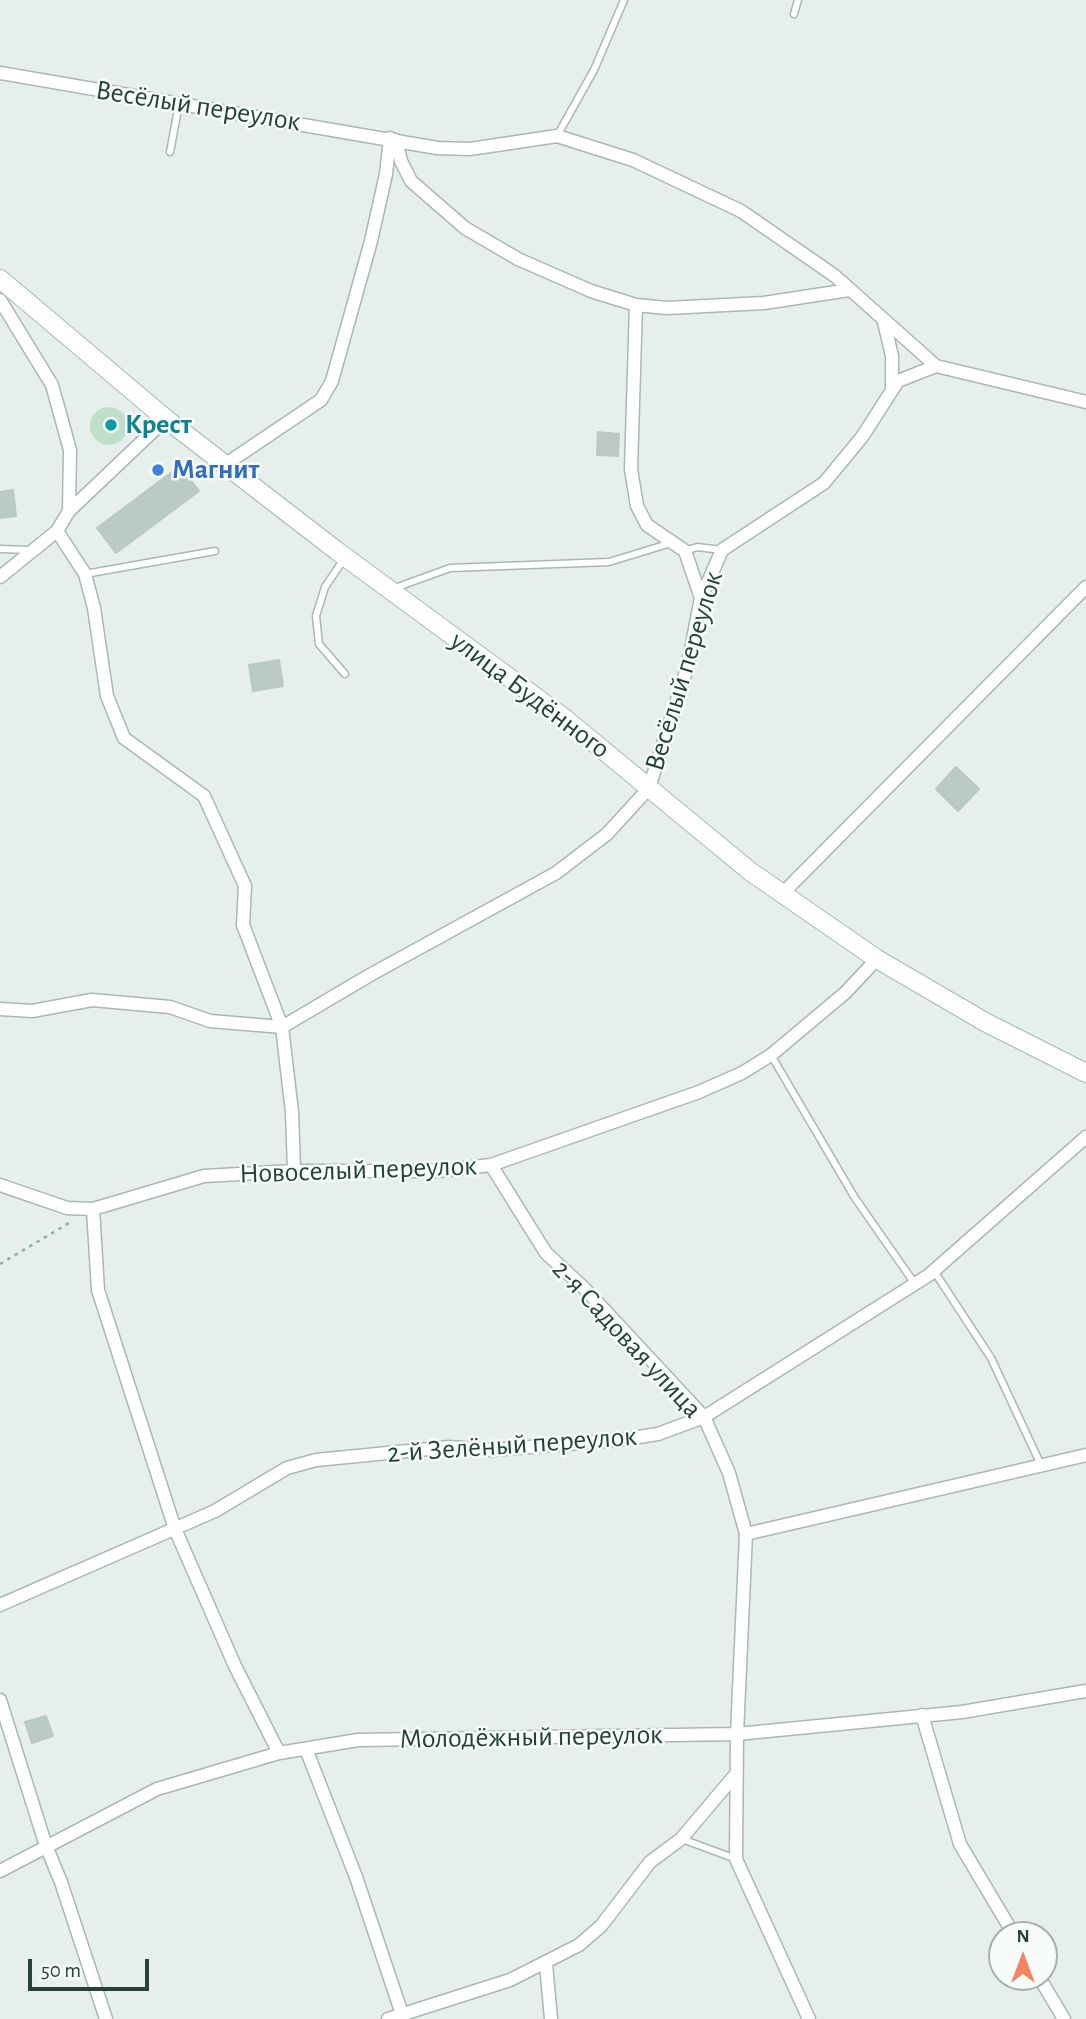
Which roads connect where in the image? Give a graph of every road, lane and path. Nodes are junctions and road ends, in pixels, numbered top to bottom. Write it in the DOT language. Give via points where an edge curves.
graph roads {
  1 [pos="624,0"];
  2 [pos="798,0"];
  3 [pos="794,14"];
  4 [pos="0,73"];
  5 [pos="179,103"];
  6 [pos="557,136"];
  7 [pos="393,139"];
  8 [pos="170,152"];
  9 [pos="0,279"];
  10 [pos="849,290"];
  11 [pos="0,300"];
  12 [pos="636,306"];
  13 [pos="884,321"];
  14 [pos="936,366"];
  15 [pos="892,390"];
  16 [pos="1086,402"];
  17 [pos="166,419"];
  18 [pos="226,464"];
  19 [pos="68,511"];
  20 [pos="57,531"];
  21 [pos="673,543"];
  22 [pos="0,549"];
  23 [pos="36,550"];
  24 [pos="722,550"];
  25 [pos="215,551"];
  26 [pos="685,551"];
  27 [pos="345,557"];
  28 [pos="85,575"];
  29 [pos="0,577"];
  30 [pos="1086,587"];
  31 [pos="390,590"];
  32 [pos="701,598"];
  33 [pos="345,674"];
  34 [pos="649,788"];
  35 [pos="783,893"];
  36 [pos="877,959"];
  37 [pos="0,1009"];
  38 [pos="282,1027"];
  39 [pos="771,1055"];
  40 [pos="1086,1073"];
  41 [pos="1086,1137"];
  42 [pos="491,1165"];
  43 [pos="294,1171"];
  44 [pos="0,1185"];
  45 [pos="93,1209"];
  46 [pos="70,1223"];
  47 [pos="0,1264"];
  48 [pos="934,1271"];
  49 [pos="915,1284"];
  50 [pos="704,1417"];
  51 [pos="1086,1455"];
  52 [pos="1041,1465"];
  53 [pos="175,1529"];
  54 [pos="746,1534"];
  55 [pos="0,1605"];
  56 [pos="1086,1691"];
  57 [pos="0,1700"];
  58 [pos="922,1714"];
  59 [pos="737,1734"];
  60 [pos="306,1749"];
  61 [pos="279,1753"];
  62 [pos="736,1774"];
  63 [pos="681,1839"];
  64 [pos="46,1846"];
  65 [pos="736,1859"];
  66 [pos="0,1871"];
  67 [pos="1006,1921"];
  68 [pos="546,1964"];
  69 [pos="1047,1991"];
  70 [pos="402,2014"];
  71 [pos="106,2019"];
  72 [pos="388,2019"];
  73 [pos="551,2019"];
  74 [pos="809,2019"];
  75 [pos="1064,2019"];
  1 -- 6 [label="lane" via="594,70"];
  2 -- 3 [label="lane"];
  4 -- 5 [label="street, Весёлый переулок"];
  5 -- 7 [label="street, Весёлый переулок"];
  5 -- 8 [label="lane"];
  6 -- 7 [label="street, Весёлый переулок" via="470,149"];
  6 -- 10 [label="street, Весёлый переулок" via="634,160 741,211"];
  7 -- 12 [label="street" via="411,181 465,228 530,264"];
  7 -- 18 [label="street" via="332,382 321,400"];
  9 -- 17 [label="main road, улица Будённого"];
  10 -- 12 [label="street" via="707,307"];
  10 -- 13 [label="street, Весёлый переулок"];
  11 -- 19 [label="street" via="52,385 71,450"];
  12 -- 21 [label="street" via="631,469 637,506 647,525"];
  13 -- 14 [label="street, Весёлый переулок"];
  13 -- 15 [label="street" via="892,356"];
  14 -- 15 [label="street, Весёлый переулок" via="907,375"];
  14 -- 16 [label="street, Весёлый переулок"];
  15 -- 24 [label="street, Весёлый переулок" via="824,483"];
  17 -- 18 [label="main road, улица Будённого"];
  17 -- 19 [label="street"];
  18 -- 27 [label="main road, улица Будённого"];
  19 -- 20 [label="street"];
  20 -- 23 [label="street"];
  20 -- 28 [label="street"];
  21 -- 26 [label="street"];
  21 -- 31 [label="lane" via="609,562 450,568"];
  22 -- 23 [label="lane"];
  23 -- 29 [label="street"];
  24 -- 26 [label="lane" via="697,547"];
  24 -- 32 [label="street, Весёлый переулок"];
  25 -- 28 [label="lane"];
  26 -- 32 [label="street"];
  27 -- 31 [label="main road, улица Будённого"];
  27 -- 33 [label="lane" via="325,587 316,616 319,644"];
  28 -- 38 [label="street" via="107,696 124,738 204,796 245,886 243,925"];
  30 -- 35 [label="street"];
  31 -- 34 [label="main road, улица Будённого" via="563,717"];
  32 -- 34 [label="street, Весёлый переулок" via="688,665"];
  34 -- 35 [label="main road, улица Будённого"];
  34 -- 38 [label="street" via="607,834 556,873"];
  35 -- 36 [label="main road, улица Будённого"];
  36 -- 39 [label="street, Новоселый переулок" via="845,993"];
  36 -- 40 [label="main road, улица Будённого"];
  37 -- 38 [label="street" via="32,1011 92,1000 170,1007 210,1021"];
  38 -- 43 [label="street"];
  39 -- 42 [label="street, Новоселый переулок" via="699,1092"];
  39 -- 49 [label="lane" via="855,1198"];
  41 -- 48 [label="street, 2-й Зелёный переулок"];
  42 -- 43 [label="street, Новоселый переулок" via="438,1171"];
  42 -- 50 [label="street, 2-я Садовая улица" via="546,1253"];
  43 -- 45 [label="street, Новоселый переулок" via="204,1176"];
  44 -- 45 [label="street, Новоселый переулок" via="67,1208"];
  45 -- 53 [label="street" via="98,1290"];
  46 -- 47 [label="path"];
  48 -- 49 [label="street, 2-й Зелёный переулок"];
  48 -- 52 [label="lane" via="991,1358"];
  49 -- 50 [label="street, 2-й Зелёный переулок"];
  50 -- 53 [label="street, 2-й Зелёный переулок" via="658,1434 619,1440 492,1450 449,1447 316,1460 287,1468"];
  50 -- 54 [label="street, 2-я Садовая улица" via="729,1473"];
  51 -- 52 [label="street"];
  52 -- 54 [label="street"];
  53 -- 55 [label="street, 2-й Зелёный переулок"];
  53 -- 61 [label="street"];
  54 -- 59 [label="street, 2-я Садовая улица"];
  56 -- 58 [label="street, Молодёжный переулок" via="962,1712"];
  57 -- 64 [label="street"];
  58 -- 59 [label="street, Молодёжный переулок"];
  58 -- 67 [label="street" via="960,1844"];
  59 -- 60 [label="street, Молодёжный переулок" via="358,1740"];
  59 -- 62 [label="street, 2-я Садовая улица"];
  60 -- 61 [label="street, Молодёжный переулок"];
  60 -- 70 [label="street"];
  61 -- 64 [label="street, Молодёжный переулок" via="157,1789"];
  62 -- 63 [label="street"];
  62 -- 65 [label="street, 2-я Садовая улица"];
  63 -- 65 [label="lane"];
  63 -- 68 [label="street" via="650,1862 601,1926"];
  64 -- 66 [label="street, Молодёжный переулок"];
  64 -- 71 [label="street"];
  65 -- 74 [label="street, 2-я Садовая улица"];
  68 -- 70 [label="street"];
  68 -- 73 [label="street"];
  69 -- 75 [label="street"];
  70 -- 72 [label="street"];
}
